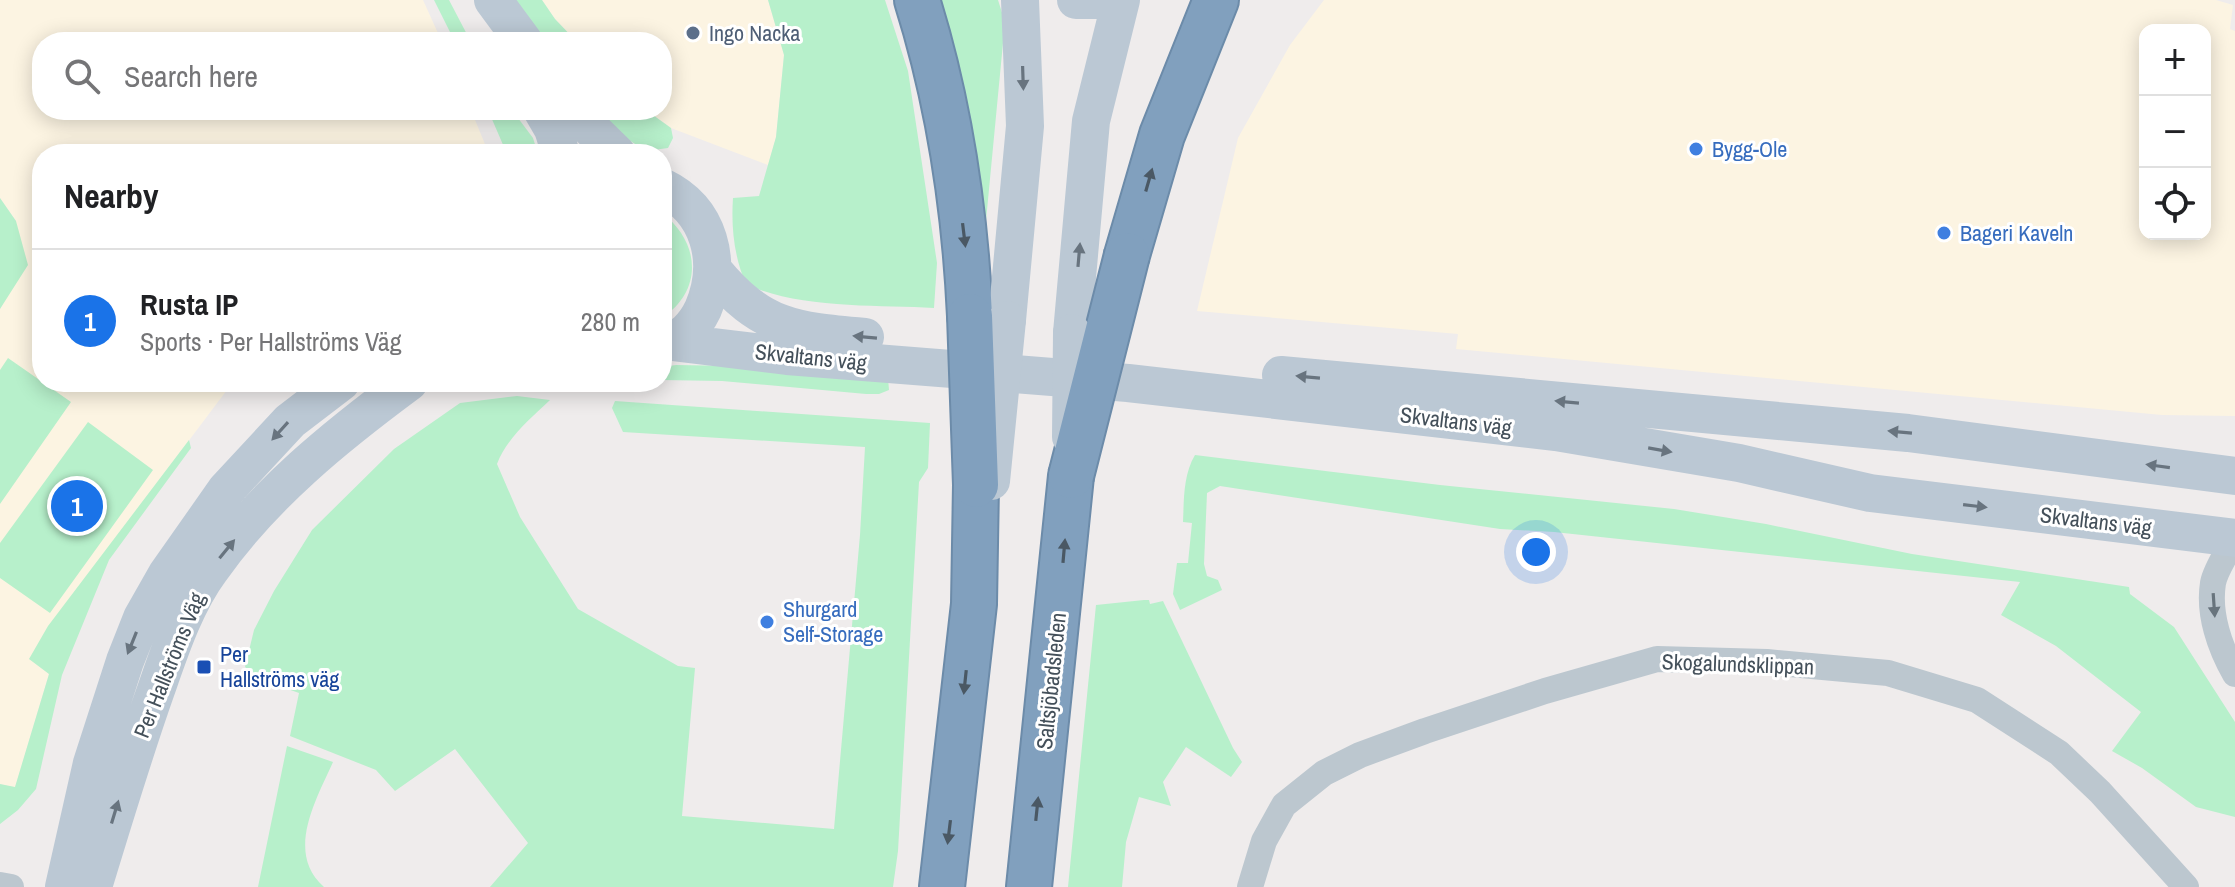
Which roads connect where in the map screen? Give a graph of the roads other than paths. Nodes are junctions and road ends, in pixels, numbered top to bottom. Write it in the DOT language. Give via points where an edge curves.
graph roads {
  1 [pos="484,0"];
  2 [pos="493,0"];
  3 [pos="917,0"];
  4 [pos="1020,0"];
  5 [pos="1076,0"];
  6 [pos="1100,0"];
  7 [pos="1121,0"];
  8 [pos="1216,0"];
  9 [pos="496,32"];
  10 [pos="517,32"];
  11 [pos="548,120"];
  12 [pos="582,120"];
  13 [pos="558,144"];
  14 [pos="607,144"];
  15 [pos="672,193"];
  16 [pos="714,271"];
  17 [pos="988,318"];
  18 [pos="672,340"];
  19 [pos="672,344"];
  20 [pos="328,392"];
  21 [pos="396,392"];
  22 [pos="1071,476"];
  23 [pos="2235,476"];
  24 [pos="2235,538"];
  25 [pos="2235,674"];
  26 [pos="0,885"];
  27 [pos="11,887"];
  28 [pos="64,887"];
  29 [pos="93,887"];
  30 [pos="942,887"];
  31 [pos="1029,887"];
  32 [pos="1250,887"];
  33 [pos="2186,887"];
  1 -- 9 [label="main road"];
  2 -- 10 [label="main road"];
  3 -- 17 [label="highway, one-way" via="955,158 967,260"];
  4 -- 17 [label="main road, one-way" via="1025,126"];
  5 -- 6 [label="main road"];
  22 -- 7 [label="main road, one-way, bridge" via="1072,333 1091,121"];
  22 -- 8 [label="highway, Saltsjöbadsleden, one-way, bridge" via="1162,135"];
  11 -- 13 [label="main road"];
  12 -- 14 [label="main road"];
  15 -- 16 [label="main road, Skvaltans väg" via="701,223 713,249"];
  16 -- 18 [label="main road, Skvaltans väg" via="693,327"];
  23 -- 16 [label="main road, Skvaltans väg, one-way" via="1908,433 825,334 781,326 759,314 734,296"];
  17 -- 30 [label="highway, one-way, bridge" via="974,604"];
  19 -- 24 [label="main road, Skvaltans väg, one-way" via="1128,383 1556,432 1739,463 1870,493"];
  20 -- 28 [label="main road, Per Hallströms Väg, one-way" via="290,421 226,490 142,618 92,763"];
  29 -- 21 [label="main road, Per Hallströms Väg, one-way" via="165,666 209,570 319,451"];
  31 -- 22 [label="highway, Saltsjöbadsleden, one-way"];
  24 -- 25 [label="street, one-way" via="2213,581 2212,599 2223,653"];
  26 -- 27 [label="street"];
  32 -- 33 [label="street, Skogalundsklippan" via="1264,841 1284,805 1324,773 1425,731 1657,659 1888,673 1977,700 2059,753"];
}
